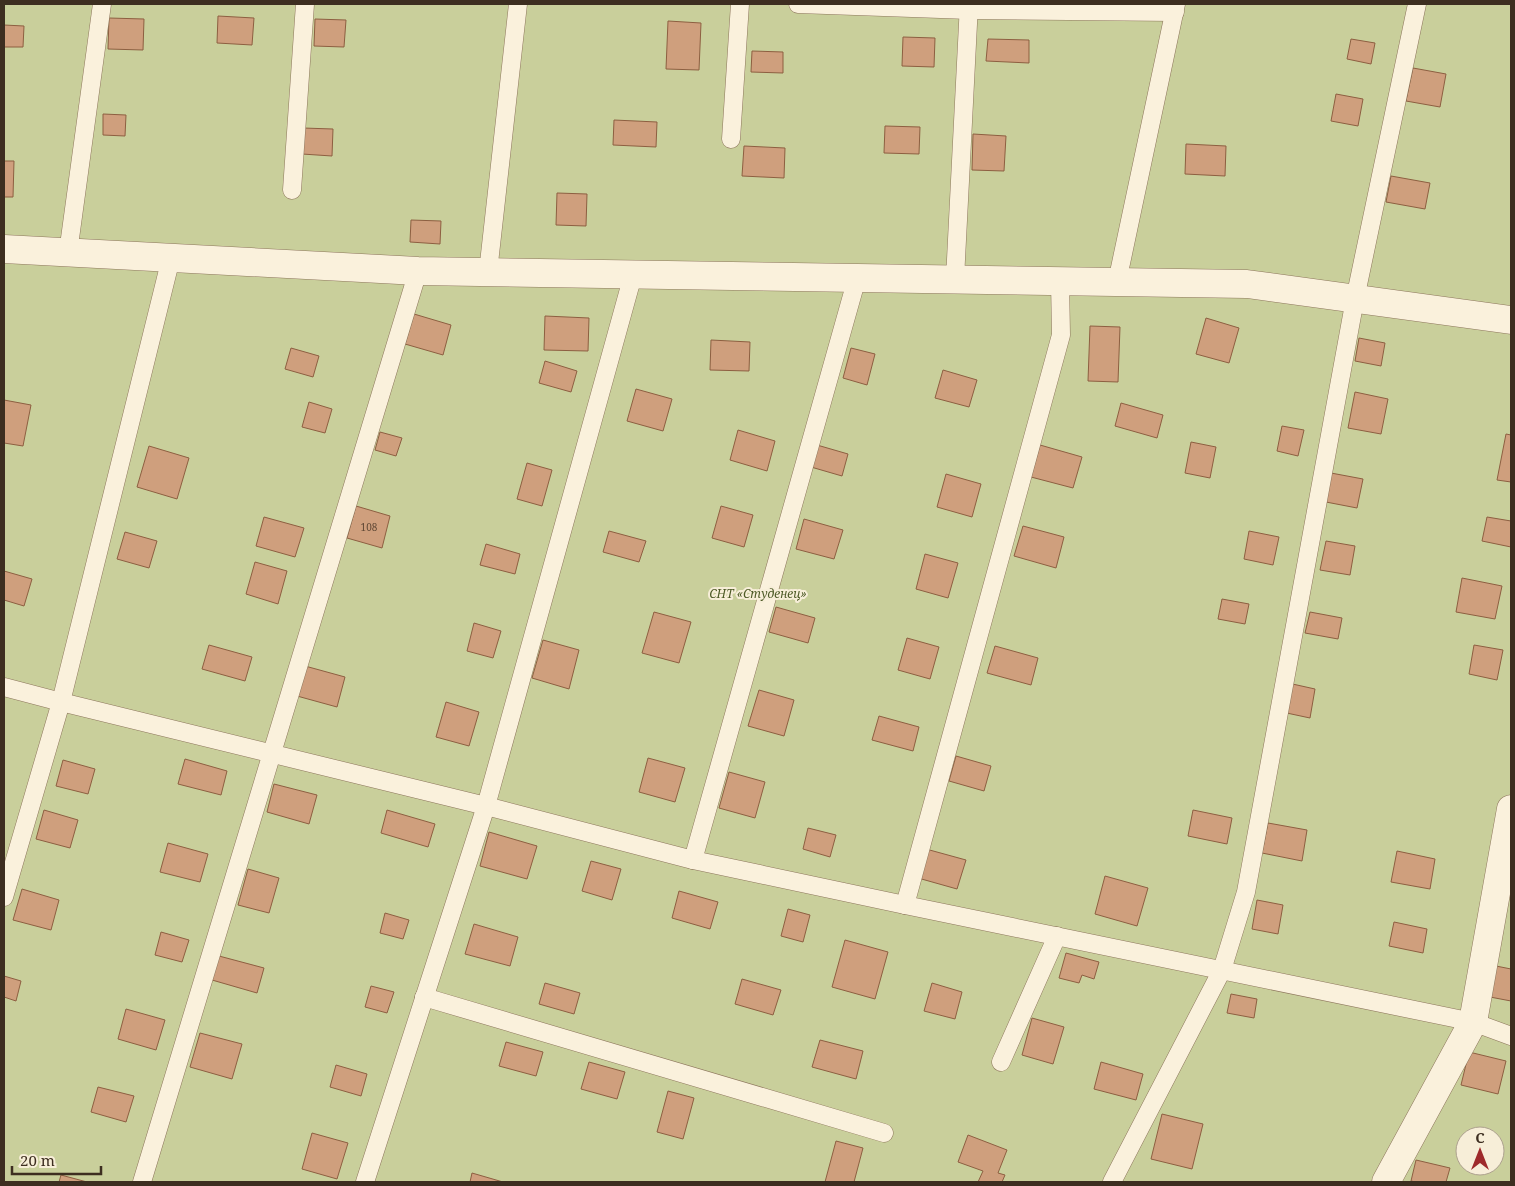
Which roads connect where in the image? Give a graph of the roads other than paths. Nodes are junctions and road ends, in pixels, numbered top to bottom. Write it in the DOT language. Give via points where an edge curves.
graph roads {
  1 [pos="102,4"];
  2 [pos="305,4"];
  3 [pos="518,4"];
  4 [pos="740,4"];
  5 [pos="798,4"];
  6 [pos="1417,4"];
  7 [pos="969,7"];
  8 [pos="1175,8"];
  9 [pos="731,139"];
  10 [pos="292,190"];
  11 [pos="4,249"];
  12 [pos="68,253"];
  13 [pos="171,258"];
  14 [pos="418,272"];
  15 [pos="488,272"];
  16 [pos="633,275"];
  17 [pos="857,278"];
  18 [pos="955,279"];
  19 [pos="1060,281"];
  20 [pos="1117,282"];
  21 [pos="1355,299"];
  22 [pos="1511,320"];
  23 [pos="4,686"];
  24 [pos="61,702"];
  25 [pos="272,754"];
  26 [pos="486,806"];
  27 [pos="1511,809"];
  28 [pos="693,860"];
  29 [pos="4,897"];
  30 [pos="905,905"];
  31 [pos="1057,936"];
  32 [pos="1222,970"];
  33 [pos="424,996"];
  34 [pos="1473,1022"];
  35 [pos="1511,1036"];
  36 [pos="1002,1062"];
  37 [pos="884,1134"];
  38 [pos="142,1182"];
  39 [pos="366,1182"];
  40 [pos="1112,1182"];
  41 [pos="1386,1182"];
  1 -- 12 [label="lane"];
  2 -- 10 [label="lane"];
  3 -- 15 [label="lane"];
  4 -- 9 [label="lane"];
  5 -- 7 [label="lane"];
  6 -- 21 [label="lane"];
  7 -- 8 [label="lane"];
  7 -- 18 [label="lane"];
  8 -- 20 [label="lane"];
  11 -- 12 [label="street"];
  12 -- 13 [label="street"];
  13 -- 14 [label="street"];
  13 -- 24 [label="lane"];
  14 -- 15 [label="street"];
  14 -- 25 [label="lane"];
  15 -- 16 [label="street"];
  16 -- 17 [label="street"];
  16 -- 26 [label="lane"];
  17 -- 18 [label="street"];
  17 -- 28 [label="lane"];
  18 -- 19 [label="street"];
  19 -- 20 [label="street"];
  19 -- 30 [label="lane" via="1061,335"];
  20 -- 21 [label="street" via="1248,284"];
  21 -- 22 [label="street"];
  21 -- 32 [label="lane" via="1246,892"];
  23 -- 24 [label="lane"];
  24 -- 25 [label="lane"];
  24 -- 29 [label="lane"];
  25 -- 26 [label="lane"];
  25 -- 38 [label="lane"];
  26 -- 28 [label="lane"];
  26 -- 33 [label="lane"];
  27 -- 34 [label="street"];
  28 -- 30 [label="lane"];
  30 -- 31 [label="lane"];
  31 -- 32 [label="lane"];
  31 -- 36 [label="lane"];
  32 -- 34 [label="lane"];
  32 -- 40 [label="lane"];
  33 -- 37 [label="lane"];
  33 -- 39 [label="lane"];
  34 -- 35 [label="lane"];
  34 -- 41 [label="street"];
}
